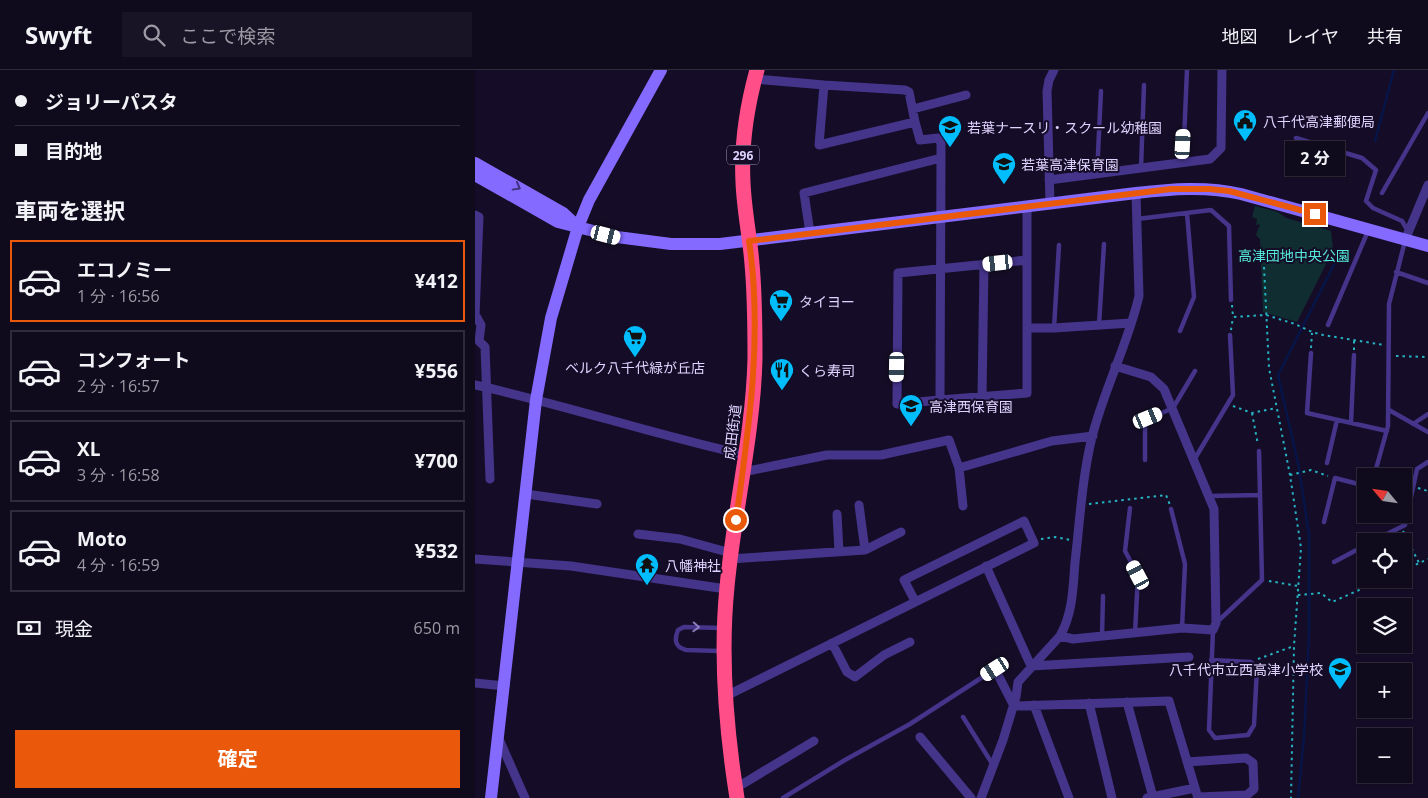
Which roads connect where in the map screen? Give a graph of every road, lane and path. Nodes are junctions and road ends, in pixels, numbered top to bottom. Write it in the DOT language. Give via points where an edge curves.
graph roads {
  1 [pos="661,70"];
  2 [pos="1054,70"];
  3 [pos="1187,70"];
  4 [pos="1222,70"];
  5 [pos="756,74"];
  6 [pos="824,85"];
  7 [pos="1144,85"];
  8 [pos="1101,91"];
  9 [pos="966,95"];
  10 [pos="913,109"];
  11 [pos="1428,113"];
  12 [pos="915,122"];
  13 [pos="1297,138"];
  14 [pos="941,158"];
  15 [pos="475,163"];
  16 [pos="1183,163"];
  17 [pos="1141,168"];
  18 [pos="1097,174"];
  19 [pos="475,176"];
  20 [pos="1049,180"];
  21 [pos="1428,185"];
  22 [pos="1135,193"];
  23 [pos="1382,193"];
  24 [pos="1050,203"];
  25 [pos="1027,206"];
  26 [pos="1187,213"];
  27 [pos="475,215"];
  28 [pos="941,217"];
  29 [pos="1137,219"];
  30 [pos="578,227"];
  31 [pos="1369,230"];
  32 [pos="810,234"];
  33 [pos="1407,236"];
  34 [pos="749,241"];
  35 [pos="1104,244"];
  36 [pos="1059,245"];
  37 [pos="1428,246"];
  38 [pos="1027,260"];
  39 [pos="983,264"];
  40 [pos="1264,267"];
  41 [pos="941,268"];
  42 [pos="1396,272"];
  43 [pos="476,276"];
  44 [pos="1428,283"];
  45 [pos="1231,300"];
  46 [pos="1266,315"];
  47 [pos="475,316"];
  48 [pos="1233,317"];
  49 [pos="1131,323"];
  50 [pos="1099,325"];
  51 [pos="1328,325"];
  52 [pos="1027,328"];
  53 [pos="1054,328"];
  54 [pos="1180,331"];
  55 [pos="1312,332"];
  56 [pos="1230,334"];
  57 [pos="1388,346"];
  58 [pos="1311,353"];
  59 [pos="1354,355"];
  60 [pos="1388,356"];
  61 [pos="1428,357"];
  62 [pos="1115,366"];
  63 [pos="1195,371"];
  64 [pos="475,385"];
  65 [pos="485,387"];
  66 [pos="982,397"];
  67 [pos="536,400"];
  68 [pos="940,400"];
  69 [pos="1228,404"];
  70 [pos="1173,408"];
  71 [pos="1277,408"];
  72 [pos="1389,410"];
  73 [pos="1253,413"];
  74 [pos="1428,414"];
  75 [pos="1337,420"];
  76 [pos="1351,423"];
  77 [pos="1413,424"];
  78 [pos="1387,431"];
  79 [pos="1428,432"];
  80 [pos="1093,436"];
  81 [pos="1259,451"];
  82 [pos="746,455"];
  83 [pos="1145,460"];
  84 [pos="1194,460"];
  85 [pos="1428,462"];
  86 [pos="1327,463"];
  87 [pos="959,468"];
  88 [pos="1376,468"];
  89 [pos="743,472"];
  90 [pos="1289,475"];
  91 [pos="490,478"];
  92 [pos="1335,478"];
  93 [pos="1357,484"];
  94 [pos="1413,486"];
  95 [pos="1428,491"];
  96 [pos="526,494"];
  97 [pos="1260,495"];
  98 [pos="1209,496"];
  99 [pos="597,504"];
  100 [pos="859,505"];
  101 [pos="1081,505"];
  102 [pos="963,506"];
  103 [pos="1130,508"];
  104 [pos="1171,509"];
  105 [pos="837,514"];
  106 [pos="1324,522"];
  107 [pos="1405,522"];
  108 [pos="1401,527"];
  109 [pos="901,532"];
  110 [pos="1389,533"];
  111 [pos="638,534"];
  112 [pos="1078,541"];
  113 [pos="1034,542"];
  114 [pos="865,550"];
  115 [pos="1357,550"];
  116 [pos="839,552"];
  117 [pos="730,556"];
  118 [pos="475,559"];
  119 [pos="1428,559"];
  120 [pos="519,562"];
  121 [pos="1334,562"];
  122 [pos="1419,563"];
  123 [pos="986,566"];
  124 [pos="1412,566"];
  125 [pos="1262,580"];
  126 [pos="1298,586"];
  127 [pos="1364,588"];
  128 [pos="727,589"];
  129 [pos="1298,595"];
  130 [pos="1103,596"];
  131 [pos="915,602"];
  132 [pos="1214,627"];
  133 [pos="724,628"];
  134 [pos="1182,628"];
  135 [pos="1135,633"];
  136 [pos="1060,636"];
  137 [pos="1102,636"];
  138 [pos="910,642"];
  139 [pos="832,643"];
  140 [pos="1294,646"];
  141 [pos="724,651"];
  142 [pos="1189,657"];
  143 [pos="1211,660"];
  144 [pos="1251,662"];
  145 [pos="1031,666"];
  146 [pos="995,669"];
  147 [pos="475,683"];
  148 [pos="505,686"];
  149 [pos="726,696"];
  150 [pos="1127,702"];
  151 [pos="1089,703"];
  152 [pos="1034,705"];
  153 [pos="1014,706"];
  154 [pos="963,717"];
  155 [pos="920,737"];
  156 [pos="499,739"];
  157 [pos="814,741"];
  158 [pos="1187,762"];
  159 [pos="994,766"];
  160 [pos="736,793"];
  161 [pos="1197,794"];
  162 [pos="1150,797"];
  163 [pos="491,798"];
  164 [pos="525,798"];
  165 [pos="783,798"];
  166 [pos="971,798"];
  167 [pos="981,798"];
  168 [pos="1069,798"];
  169 [pos="1112,798"];
  170 [pos="1291,798"];
  1 -- 30 [label="street" via="589,200"];
  2 -- 20 [label="street" via="1047,91"];
  3 -- 16 [label="lane"];
  4 -- 16 [label="street" via="1221,148 1210,159"];
  5 -- 6 [label="street"];
  5 -- 34 [label="highway, 成田街道 / 296" via="747,111 743,153"];
  6 -- 10 [label="street" via="905,90 909,92"];
  6 -- 12 [label="street" via="819,145"];
  7 -- 17 [label="lane"];
  8 -- 18 [label="lane"];
  9 -- 10 [label="street"];
  10 -- 12 [label="street"];
  11 -- 23 [label="lane"];
  12 -- 14 [label="street" via="920,140 938,138"];
  13 -- 33 [label="lane" via="1362,158 1376,170 1366,201 1373,208 1402,221"];
  14 -- 28 [label="street"];
  14 -- 32 [label="street" via="804,193"];
  15 -- 30 [label="street, one-way" via="563,213"];
  16 -- 17 [label="street"];
  17 -- 18 [label="street"];
  18 -- 20 [label="street"];
  19 -- 30 [label="street" via="558,222"];
  20 -- 24 [label="street"];
  21 -- 33 [label="street"];
  22 -- 24 [label="street"];
  22 -- 29 [label="street"];
  22 -- 31 [label="street" via="1171,189 1229,191"];
  24 -- 25 [label="street"];
  25 -- 28 [label="street"];
  25 -- 38 [label="street"];
  26 -- 29 [label="lane"];
  26 -- 45 [label="lane" via="1211,210 1229,226"];
  26 -- 54 [label="lane" via="1194,297"];
  27 -- 43 [label="street" via="479,217"];
  28 -- 32 [label="street"];
  28 -- 41 [label="street"];
  29 -- 49 [label="street" via="1139,296"];
  30 -- 34 [label="street" via="617,238 671,244 712,245"];
  30 -- 67 [label="street" via="551,318"];
  31 -- 33 [label="street"];
  31 -- 51 [label="lane"];
  32 -- 34 [label="street"];
  33 -- 37 [label="street"];
  33 -- 42 [label="lane"];
  34 -- 82 [label="highway, 成田街道 / 296" via="755,353"];
  35 -- 50 [label="lane"];
  36 -- 53 [label="lane"];
  38 -- 39 [label="street"];
  38 -- 52 [label="street"];
  39 -- 41 [label="street"];
  39 -- 66 [label="street"];
  40 -- 46 [label="path"];
  41 -- 68 [label="street"];
  41 -- 68 [label="street" via="898,273 897,404"];
  42 -- 44 [label="lane"];
  42 -- 57 [label="lane" via="1389,304"];
  43 -- 47 [label="street"];
  45 -- 48 [label="path"];
  46 -- 48 [label="path"];
  46 -- 55 [label="path"];
  46 -- 71 [label="path" via="1269,368"];
  47 -- 65 [label="street" via="481,325 479,341 485,347"];
  48 -- 56 [label="path"];
  49 -- 50 [label="street"];
  49 -- 62 [label="street"];
  50 -- 53 [label="street"];
  52 -- 53 [label="street"];
  52 -- 66 [label="street" via="1027,393"];
  55 -- 57 [label="path"];
  55 -- 58 [label="path"];
  56 -- 69 [label="lane" via="1233,396"];
  57 -- 60 [label="lane"];
  58 -- 75 [label="lane" via="1307,413"];
  59 -- 76 [label="lane"];
  60 -- 61 [label="path"];
  60 -- 72 [label="lane"];
  62 -- 70 [label="street" via="1151,377 1164,389"];
  62 -- 80 [label="street"];
  63 -- 70 [label="lane"];
  64 -- 65 [label="street"];
  65 -- 67 [label="street"];
  65 -- 91 [label="street"];
  66 -- 68 [label="street"];
  67 -- 82 [label="street"];
  67 -- 96 [label="street"];
  69 -- 73 [label="path"];
  69 -- 84 [label="lane"];
  70 -- 83 [label="lane" via="1148,418 1145,424"];
  70 -- 84 [label="street"];
  71 -- 73 [label="path"];
  71 -- 90 [label="path"];
  72 -- 77 [label="lane"];
  72 -- 78 [label="lane"];
  73 -- 81 [label="path"];
  74 -- 77 [label="lane"];
  75 -- 76 [label="lane"];
  75 -- 86 [label="lane"];
  76 -- 78 [label="lane"];
  77 -- 79 [label="lane"];
  78 -- 88 [label="lane"];
  80 -- 87 [label="street" via="1052,441"];
  80 -- 101 [label="street"];
  81 -- 97 [label="lane"];
  82 -- 89 [label="highway, 成田街道 / 296"];
  84 -- 98 [label="street"];
  85 -- 94 [label="lane" via="1417,469"];
  87 -- 89 [label="street" via="949,440 881,454 827,455"];
  87 -- 102 [label="street"];
  89 -- 117 [label="highway, 成田街道 / 296"];
  90 -- 92 [label="path" via="1311,470"];
  90 -- 126 [label="path" via="1301,548"];
  92 -- 93 [label="lane"];
  92 -- 106 [label="lane"];
  94 -- 95 [label="path"];
  96 -- 99 [label="street"];
  96 -- 120 [label="street"];
  97 -- 98 [label="lane"];
  97 -- 125 [label="lane"];
  98 -- 132 [label="street" via="1214,509"];
  100 -- 114 [label="street"];
  101 -- 104 [label="path" via="1166,495"];
  101 -- 112 [label="street"];
  103 -- 135 [label="lane" via="1125,551 1138,575"];
  104 -- 134 [label="lane" via="1185,564"];
  105 -- 116 [label="street"];
  107 -- 108 [label="lane"];
  108 -- 110 [label="lane"];
  108 -- 122 [label="path"];
  109 -- 114 [label="street"];
  111 -- 117 [label="street" via="680,539"];
  112 -- 113 [label="path" via="1047,537"];
  112 -- 136 [label="street" via="1070,613"];
  113 -- 123 [label="street"];
  113 -- 131 [label="street" via="1024,521 904,580"];
  114 -- 116 [label="street"];
  115 -- 121 [label="lane"];
  116 -- 117 [label="street"];
  117 -- 128 [label="highway, 成田街道 / 296"];
  118 -- 120 [label="street"];
  119 -- 122 [label="path"];
  120 -- 128 [label="street" via="571,566"];
  120 -- 148 [label="street"];
  122 -- 124 [label="path"];
  123 -- 131 [label="street"];
  123 -- 145 [label="street"];
  125 -- 126 [label="path"];
  125 -- 132 [label="lane"];
  126 -- 129 [label="path"];
  127 -- 129 [label="path" via="1332,602 1321,593"];
  128 -- 133 [label="highway, 成田街道 / 296"];
  129 -- 140 [label="path"];
  130 -- 137 [label="lane"];
  131 -- 139 [label="street"];
  132 -- 134 [label="street"];
  132 -- 143 [label="lane"];
  133 -- 141 [label="highway, 成田街道 / 296"];
  141 -- 133 [label="lane, one-way" via="681,649 675,640 678,630 684,627"];
  134 -- 135 [label="street"];
  135 -- 137 [label="street"];
  136 -- 137 [label="street" via="1073,639"];
  136 -- 145 [label="street"];
  138 -- 139 [label="street" via="884,655 855,677 847,672"];
  139 -- 149 [label="street"];
  140 -- 144 [label="path"];
  140 -- 170 [label="path"];
  141 -- 149 [label="highway, 成田街道 / 296"];
  142 -- 145 [label="street"];
  143 -- 144 [label="lane"];
  143 -- 144 [label="lane" via="1209,730 1215,738 1247,735 1254,725 1257,668"];
  145 -- 153 [label="street" via="1018,682"];
  146 -- 153 [label="street"];
  146 -- 165 [label="lane" via="910,724"];
  147 -- 148 [label="street"];
  148 -- 156 [label="street"];
  149 -- 160 [label="highway, 成田街道 / 296"];
  150 -- 151 [label="street"];
  150 -- 158 [label="street" via="1169,701"];
  150 -- 162 [label="street"];
  151 -- 152 [label="street"];
  151 -- 169 [label="street"];
  152 -- 153 [label="street"];
  152 -- 168 [label="street"];
  153 -- 159 [label="street"];
  154 -- 159 [label="lane"];
  155 -- 166 [label="street"];
  156 -- 163 [label="street"];
  156 -- 164 [label="street"];
  157 -- 160 [label="street"];
  158 -- 161 [label="street"];
  158 -- 161 [label="street" via="1246,758 1253,763 1254,789 1247,795"];
  159 -- 167 [label="street"];
  161 -- 162 [label="street"];
}
